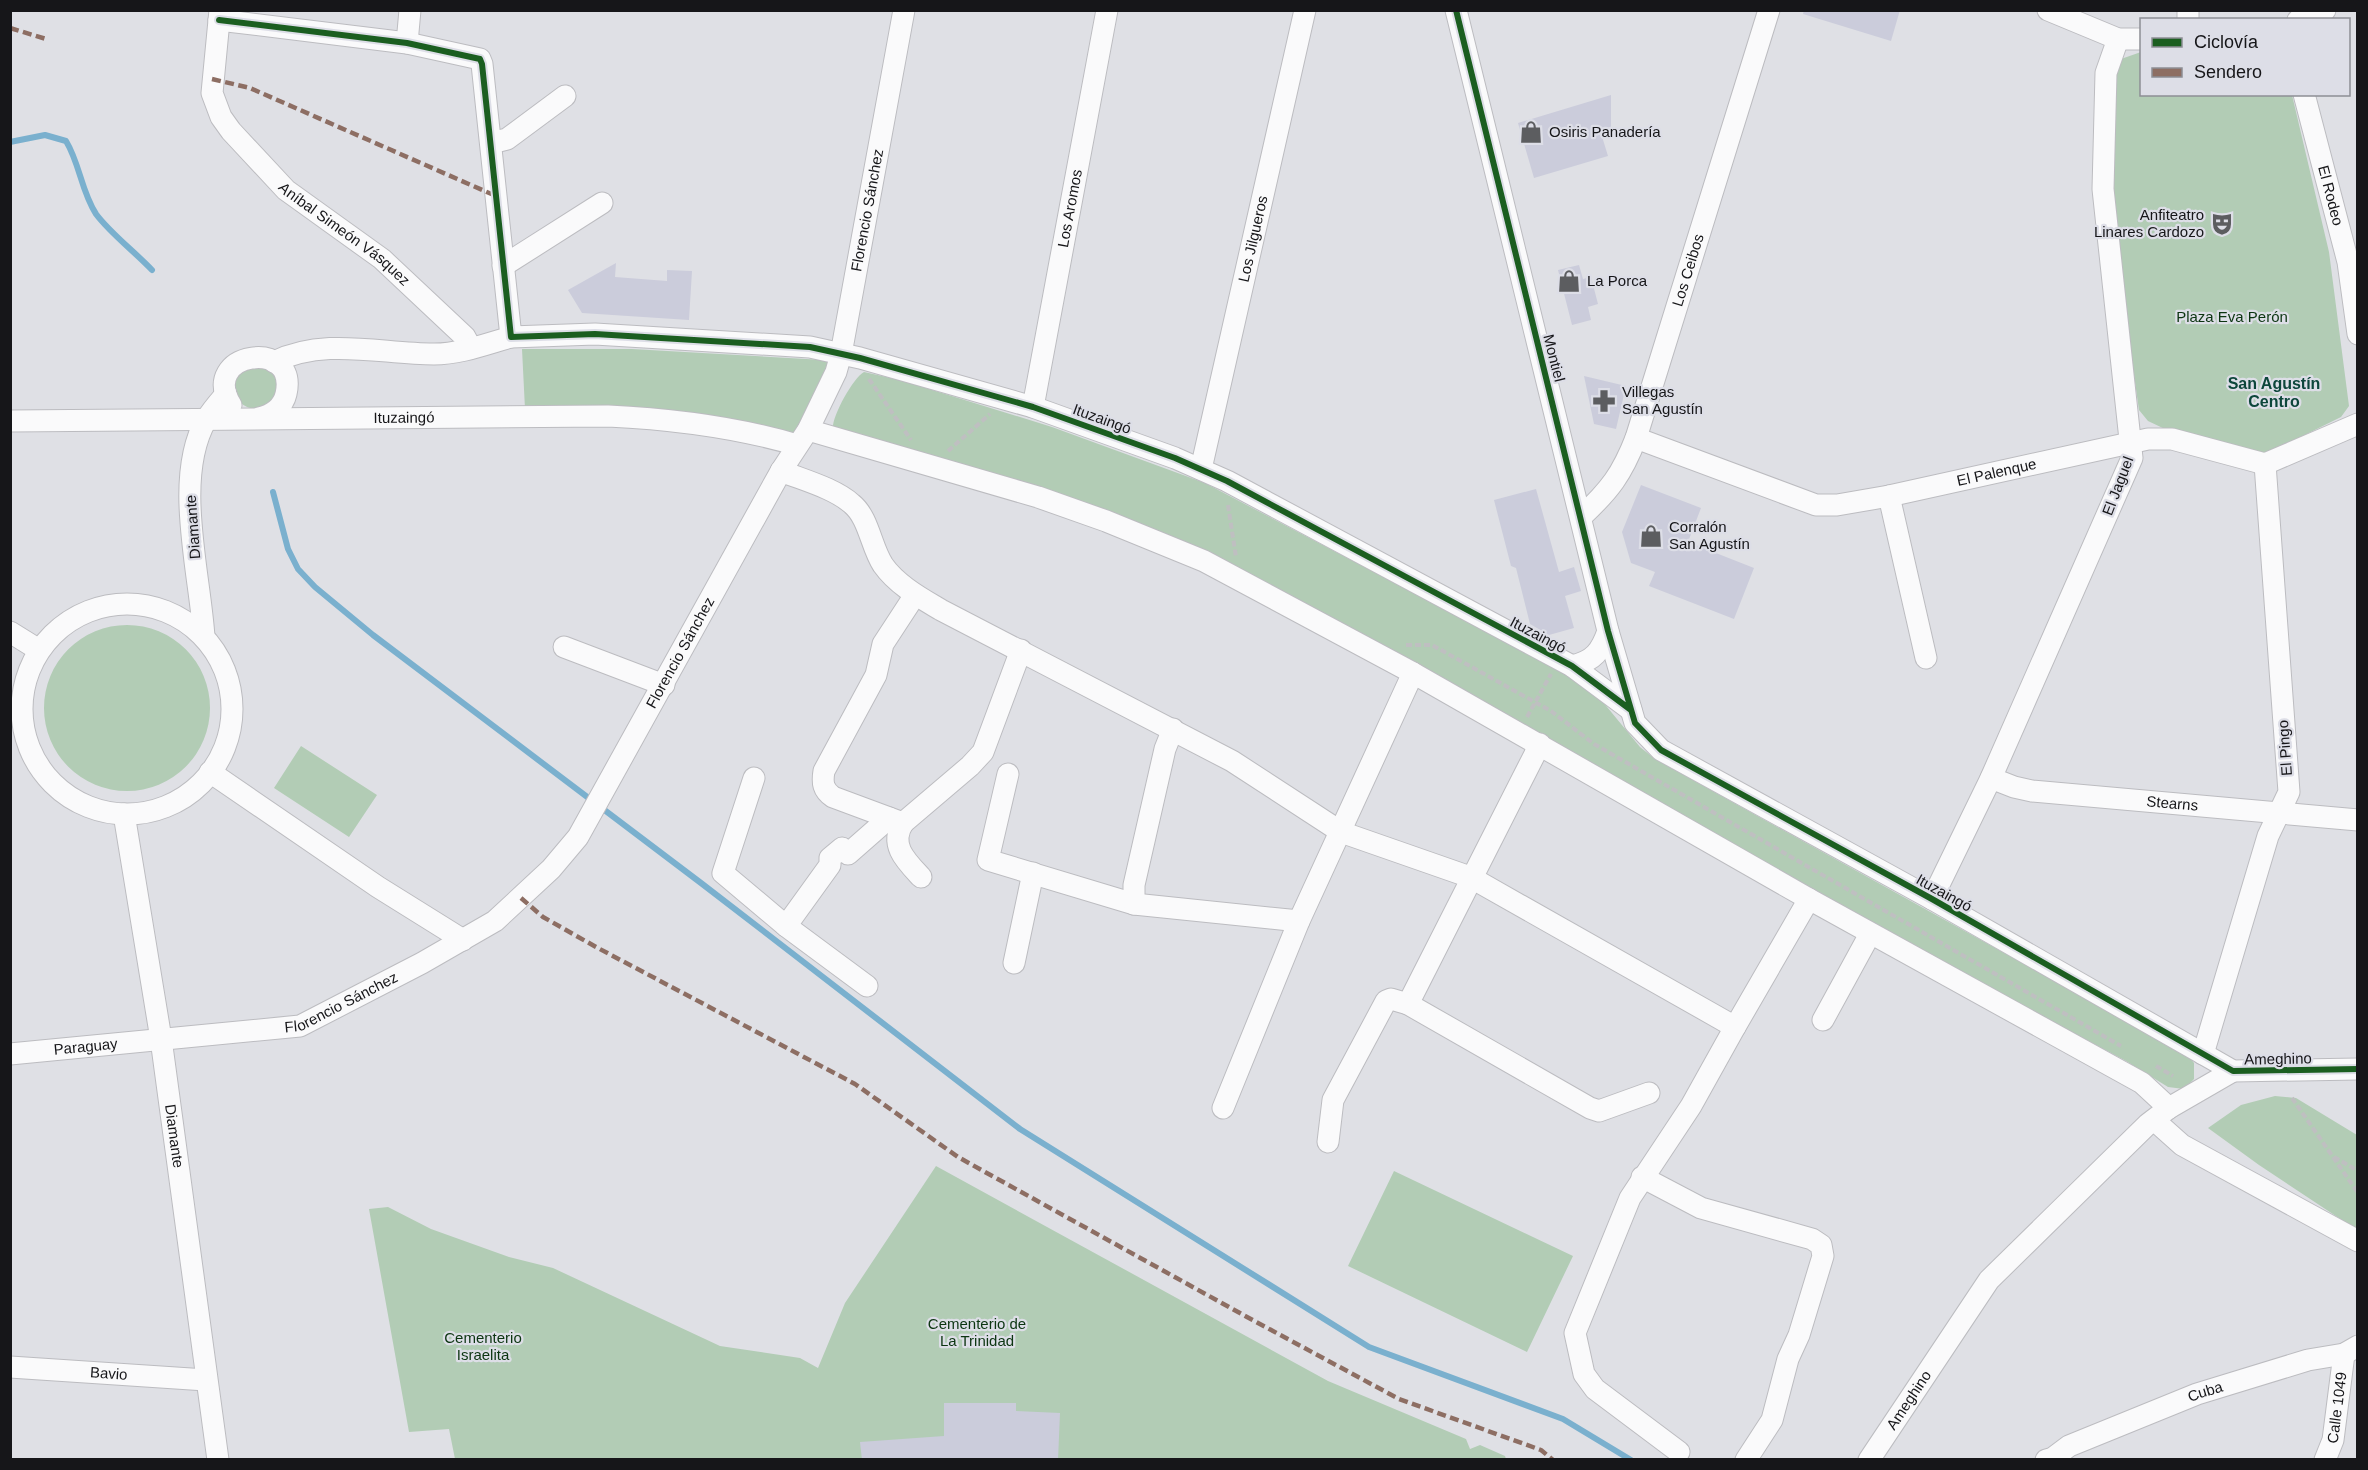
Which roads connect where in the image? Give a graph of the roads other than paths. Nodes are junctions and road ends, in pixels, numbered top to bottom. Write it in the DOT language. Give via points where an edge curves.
graph roads {
  1 [pos="410,10"];
  2 [pos="904,10"];
  3 [pos="1107,10"];
  4 [pos="1305,10"];
  5 [pos="1456,10"];
  6 [pos="1769,10"];
  7 [pos="2048,10"];
  8 [pos="2325,10"];
  9 [pos="219,15"];
  10 [pos="2303,18"];
  11 [pos="2118,39"];
  12 [pos="2140,39"];
  13 [pos="406,44"];
  14 [pos="565,96"];
  15 [pos="2305,96"];
  16 [pos="491,143"];
  17 [pos="602,203"];
  18 [pos="2353,261"];
  19 [pos="503,266"];
  20 [pos="2358,334"];
  21 [pos="511,337"];
  22 [pos="471,348"];
  23 [pos="841,354"];
  24 [pos="274,362"];
  25 [pos="286,393"];
  26 [pos="226,394"];
  27 [pos="1033,407"];
  28 [pos="254,418"];
  29 [pos="311,418"];
  30 [pos="206,420"];
  31 [pos="10,421"];
  32 [pos="2358,424"];
  33 [pos="802,438"];
  34 [pos="1636,438"];
  35 [pos="2132,442"];
  36 [pos="2265,464"];
  37 [pos="1201,469"];
  38 [pos="781,471"];
  39 [pos="1889,496"];
  40 [pos="1581,517"];
  41 [pos="915,595"];
  42 [pos="1608,631"];
  43 [pos="10,632"];
  44 [pos="204,637"];
  45 [pos="564,647"];
  46 [pos="39,650"];
  47 [pos="1021,650"];
  48 [pos="1926,658"];
  49 [pos="1564,662"];
  50 [pos="1413,673"];
  51 [pos="664,685"];
  52 [pos="1631,710"];
  53 [pos="1173,729"];
  54 [pos="1540,744"];
  55 [pos="20,747"];
  56 [pos="210,772"];
  57 [pos="1008,774"];
  58 [pos="754,778"];
  59 [pos="1991,778"];
  60 [pos="124,814"];
  61 [pos="2279,814"];
  62 [pos="2358,820"];
  63 [pos="896,821"];
  64 [pos="1341,832"];
  65 [pos="1033,873"];
  66 [pos="921,877"];
  67 [pos="1470,877"];
  68 [pos="1809,899"];
  69 [pos="1932,899"];
  70 [pos="1134,904"];
  71 [pos="1299,921"];
  72 [pos="786,926"];
  73 [pos="1870,934"];
  74 [pos="463,940"];
  75 [pos="1014,963"];
  76 [pos="867,986"];
  77 [pos="1408,1004"];
  78 [pos="1823,1020"];
  79 [pos="1735,1027"];
  80 [pos="161,1039"];
  81 [pos="10,1054"];
  82 [pos="2203,1054"];
  83 [pos="2358,1070"];
  84 [pos="2233,1071"];
  85 [pos="1649,1093"];
  86 [pos="1223,1108"];
  87 [pos="2161,1114"];
  88 [pos="1328,1142"];
  89 [pos="1642,1177"];
  90 [pos="2358,1241"];
  91 [pos="2351,1350"];
  92 [pos="10,1367"];
  93 [pos="206,1380"];
  94 [pos="1679,1452"];
  95 [pos="2070,1453"];
  96 [pos="218,1460"];
  97 [pos="1746,1460"];
  98 [pos="1869,1460"];
  99 [pos="2046,1460"];
  100 [pos="2325,1460"];
  1 -- 13 [label="street"];
  2 -- 23 [label="street, Florencio Sánchez"];
  3 -- 27 [label="street, Los Aromos"];
  4 -- 37 [label="street, Los Jilgueros"];
  5 -- 40 [label="street, Montiel"];
  6 -- 34 [label="street, Los Ceibos"];
  7 -- 11 [label="street"];
  8 -- 10 [label="street"];
  9 -- 13 [label="street"];
  9 -- 22 [label="street, Aníbal Simeón Vásquez" via="212,93 221,117 286,190 382,259 465,337"];
  11 -- 12 [label="street"];
  11 -- 35 [label="street, El Jaguel" via="2106,74 2103,189"];
  13 -- 16 [label="street" via="480,59"];
  14 -- 16 [label="street" via="507,139"];
  15 -- 18 [label="street, El Rodeo"];
  16 -- 19 [label="street"];
  17 -- 19 [label="street"];
  18 -- 20 [label="street, El Rodeo"];
  19 -- 21 [label="street"];
  21 -- 22 [label="street, Ituzaingó"];
  21 -- 23 [label="street, Ituzaingó" via="595,334 785,344"];
  22 -- 24 [label="street, Ituzaingó" via="435,354 328,349 304,351"];
  23 -- 27 [label="street, Ituzaingó"];
  23 -- 33 [label="street, Florencio Sánchez" via="836,372"];
  24 -- 25 [label="street" via="284,374"];
  24 -- 26 [label="street" via="259,357 240,361 227,375"];
  25 -- 28 [label="street" via="276,410"];
  25 -- 29 [label="street" via="295,409"];
  26 -- 28 [label="street" via="235,410"];
  26 -- 30 [label="street, Diamante"];
  27 -- 37 [label="street, Ituzaingó"];
  28 -- 29 [label="street, Ituzaingó"];
  28 -- 30 [label="street, Ituzaingó"];
  29 -- 33 [label="street, Ituzaingó" via="642,418"];
  30 -- 31 [label="street, Ituzaingó"];
  30 -- 44 [label="street, Diamante" via="197,443 190,508"];
  32 -- 36 [label="street"];
  33 -- 38 [label="street, Florencio Sánchez"];
  33 -- 50 [label="street, Ituzaingó" via="1038,497 1154,539 1252,584"];
  34 -- 39 [label="street, El Palenque" via="1816,505"];
  34 -- 40 [label="street, Los Ceibos" via="1623,471"];
  35 -- 36 [label="street, El Palenque" via="2172,440"];
  35 -- 39 [label="street, El Palenque"];
  35 -- 59 [label="street, El Jaguel" via="2132,458 2126,473"];
  36 -- 61 [label="street, El Pingo" via="2289,792"];
  37 -- 49 [label="street, Ituzaingó"];
  38 -- 41 [label="street" via="852,503 883,565"];
  38 -- 51 [label="street, Florencio Sánchez"];
  39 -- 48 [label="street"];
  40 -- 42 [label="street, Montiel"];
  41 -- 47 [label="street"];
  41 -- 63 [label="street" via="883,644 876,675 823,779 826,792 833,797"];
  42 -- 49 [label="street" via="1603,647 1587,663"];
  42 -- 52 [label="street, Montiel"];
  43 -- 46 [label="street"];
  44 -- 46 [label="street" via="180,617 150,606 119,604 79,616 61,627"];
  44 -- 56 [label="street" via="222,662 231,692 231,722 223,752"];
  45 -- 51 [label="street"];
  46 -- 55 [label="street" via="25,681"];
  47 -- 53 [label="street"];
  47 -- 63 [label="street" via="983,752"];
  49 -- 52 [label="street, Ituzaingó"];
  50 -- 54 [label="street, Ituzaingó"];
  50 -- 64 [label="street"];
  51 -- 74 [label="street, Florencio Sánchez" via="578,837 521,898 495,921"];
  52 -- 69 [label="street, Ituzaingó" via="1641,732 1661,750"];
  53 -- 64 [label="street" via="1232,761"];
  53 -- 70 [label="street" via="1139,862"];
  54 -- 67 [label="street"];
  54 -- 68 [label="street, Ituzaingó"];
  55 -- 60 [label="street" via="66,795 93,808"];
  56 -- 60 [label="street" via="183,798 154,810"];
  56 -- 74 [label="street"];
  57 -- 65 [label="street" via="988,860"];
  58 -- 72 [label="street" via="723,873"];
  59 -- 61 [label="street, Stearns" via="2032,790"];
  59 -- 69 [label="street, El Jaguel"];
  60 -- 80 [label="street, Diamante"];
  61 -- 62 [label="street, Stearns"];
  61 -- 82 [label="street, El Pingo" via="2268,836"];
  63 -- 66 [label="street" via="900,852"];
  63 -- 72 [label="street" via="848,854 843,848 830,858 830,865"];
  64 -- 67 [label="street"];
  64 -- 71 [label="street"];
  65 -- 70 [label="street"];
  65 -- 75 [label="street"];
  67 -- 77 [label="street"];
  67 -- 79 [label="street"];
  68 -- 73 [label="street, Ituzaingó"];
  68 -- 79 [label="street"];
  69 -- 82 [label="street, Ituzaingó"];
  70 -- 71 [label="street"];
  71 -- 86 [label="street"];
  72 -- 76 [label="street"];
  73 -- 78 [label="street"];
  73 -- 87 [label="street, Ituzaingó" via="2142,1083"];
  74 -- 80 [label="street, Florencio Sánchez" via="300,1026"];
  77 -- 85 [label="street" via="1590,1108 1599,1111"];
  77 -- 88 [label="street" via="1386,1001 1333,1100"];
  79 -- 89 [label="street" via="1691,1106"];
  80 -- 81 [label="street, Paraguay"];
  80 -- 93 [label="street, Diamante"];
  82 -- 84 [label="street, Ameghino"];
  83 -- 84 [label="street, Ameghino"];
  84 -- 87 [label="street, Ameghino"];
  87 -- 90 [label="street, Ituzaingó" via="2182,1145"];
  87 -- 98 [label="street, Ameghino" via="2128,1141 1989,1280"];
  89 -- 94 [label="street" via="1575,1333 1584,1374 1595,1389"];
  89 -- 97 [label="street" via="1701,1208 1812,1239 1821,1245 1823,1256 1772,1420"];
  91 -- 95 [label="street, Cuba" via="2239,1379"];
  91 -- 100 [label="street, Calle 1049" via="2333,1440"];
  92 -- 93 [label="street, Bavio"];
  93 -- 96 [label="street, Diamante"];
  95 -- 99 [label="street, Cuba"];
}
